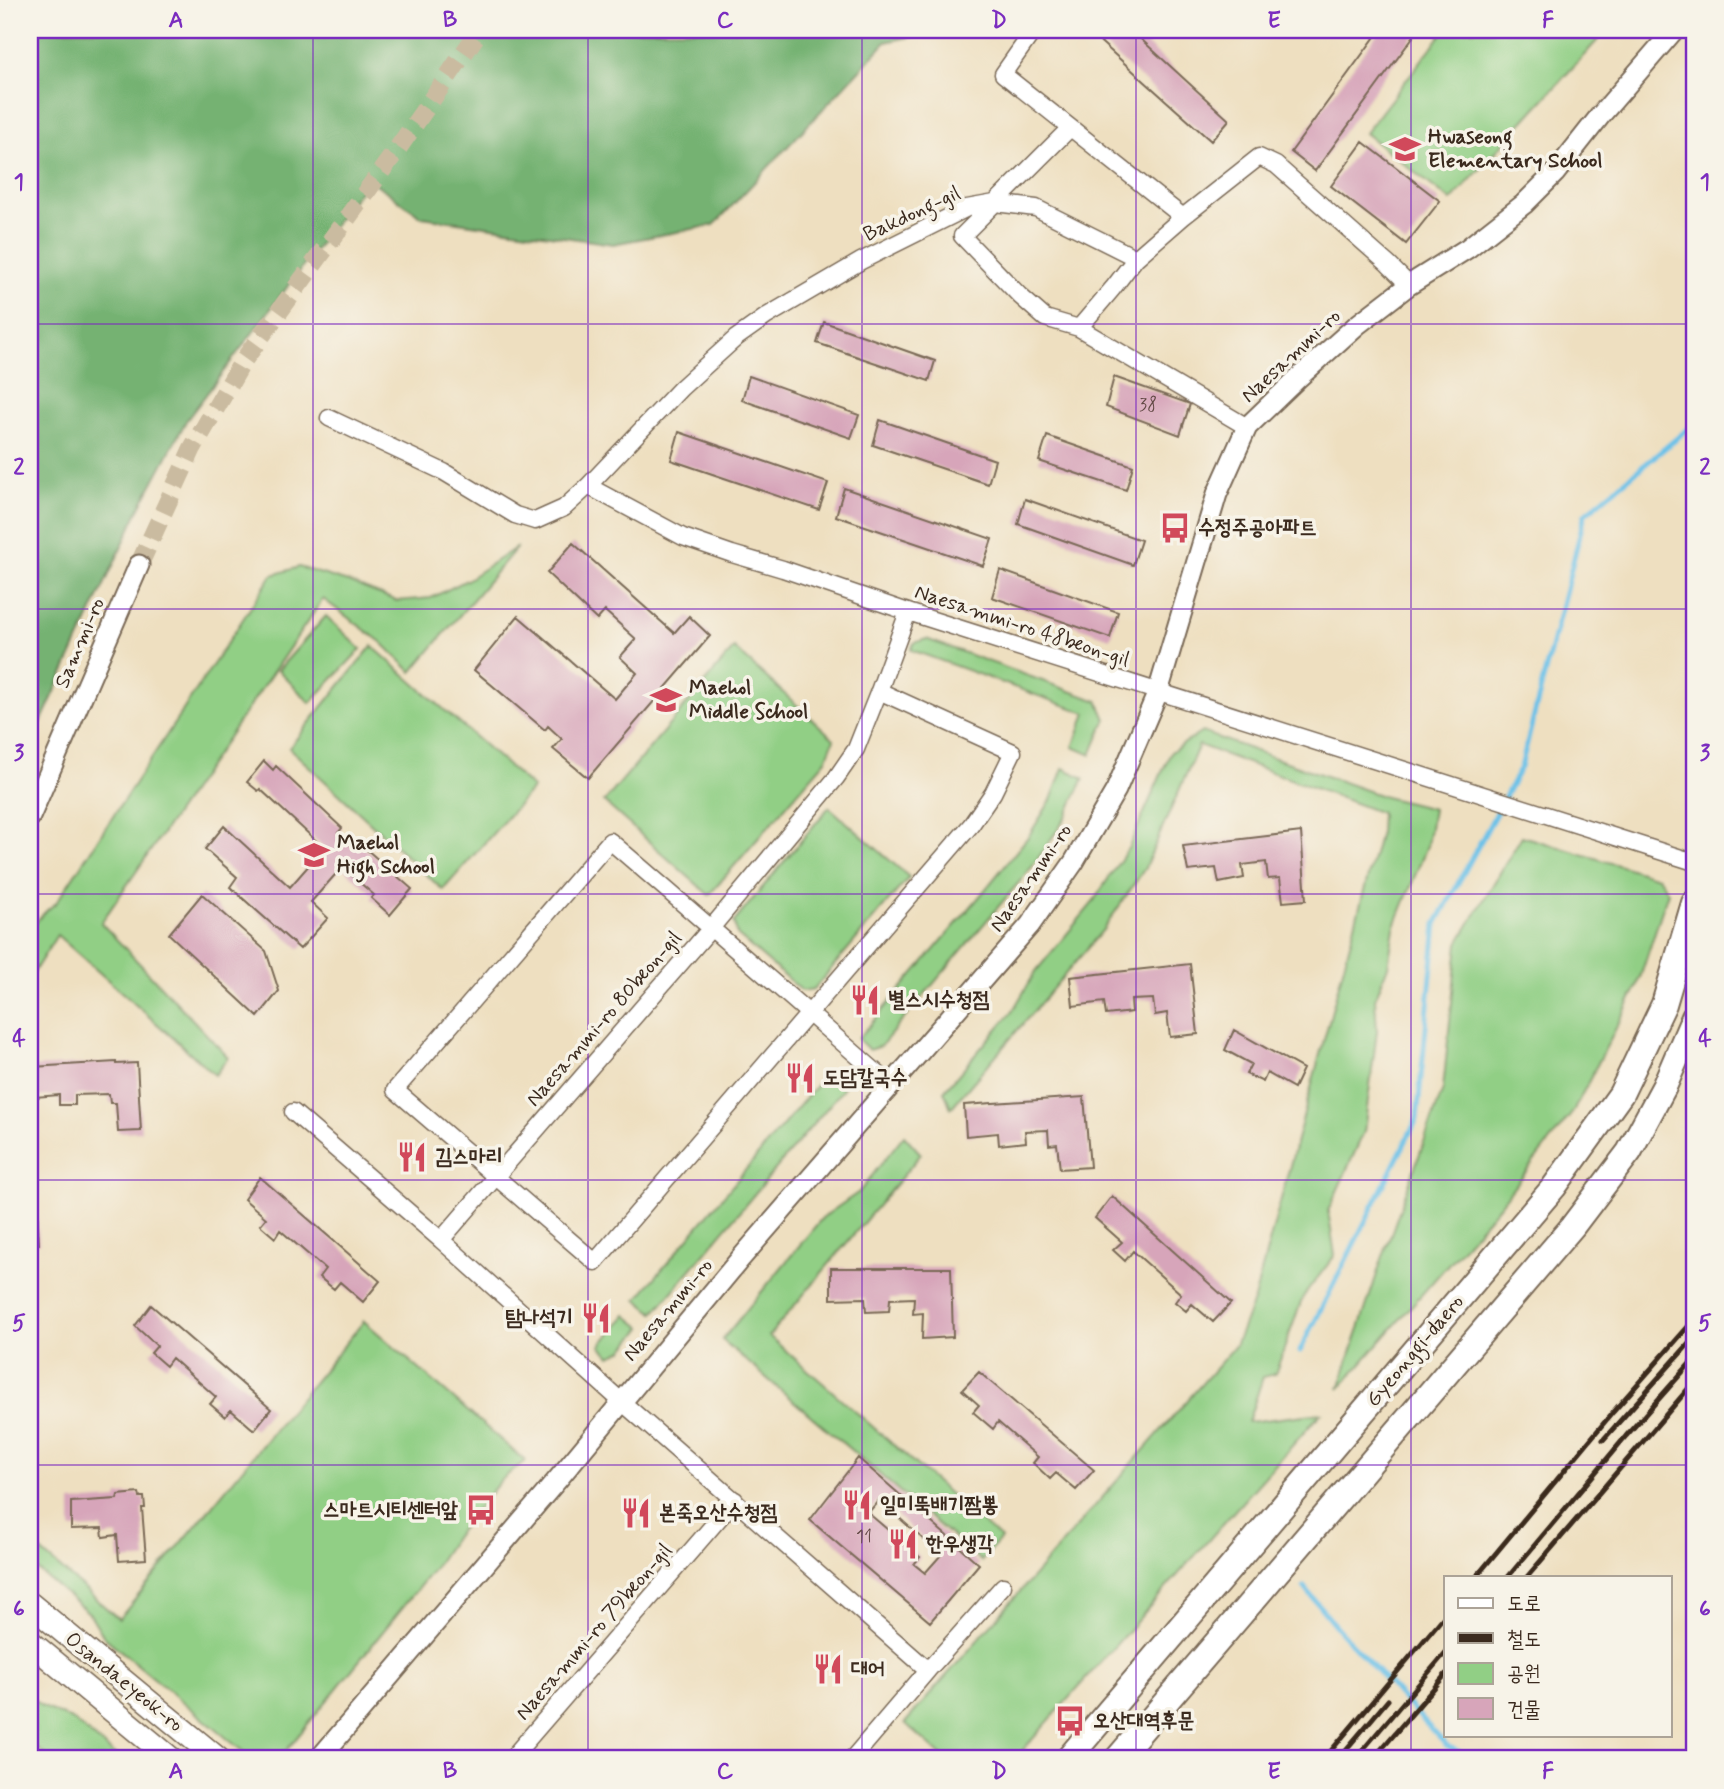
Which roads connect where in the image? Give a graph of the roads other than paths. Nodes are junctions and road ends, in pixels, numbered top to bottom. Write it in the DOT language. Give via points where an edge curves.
graph roads {
  1 [pos="1034,30"];
  2 [pos="1674,30"];
  3 [pos="1070,128"];
  4 [pos="995,204"];
  5 [pos="1183,217"];
  6 [pos="1136,258"];
  7 [pos="1409,285"];
  8 [pos="1079,328"];
  9 [pos="329,418"];
  10 [pos="1247,427"];
  11 [pos="588,486"];
  12 [pos="139,565"];
  13 [pos="908,612"];
  14 [pos="880,691"];
  15 [pos="1158,692"];
  16 [pos="30,817"];
  17 [pos="1694,862"];
  18 [pos="1694,903"];
  19 [pos="712,927"];
  20 [pos="809,1014"];
  21 [pos="1694,1017"];
  22 [pos="892,1086"];
  23 [pos="293,1112"];
  24 [pos="495,1176"];
  25 [pos="441,1240"];
  26 [pos="622,1402"];
  27 [pos="736,1500"];
  28 [pos="1003,1586"];
  29 [pos="30,1604"];
  30 [pos="30,1642"];
  31 [pos="928,1670"];
  32 [pos="171,1759"];
  33 [pos="218,1759"];
  34 [pos="319,1759"];
  35 [pos="511,1759"];
  36 [pos="852,1759"];
  37 [pos="1068,1759"];
  38 [pos="1117,1759"];
  1 -- 3 [label="street" via="1003,74"];
  2 -- 7 [label="street, Naesammi-ro" via="1524,204 1468,248"];
  3 -- 4 [label="street"];
  3 -- 5 [label="street"];
  4 -- 6 [label="street, Bakdong-gil" via="1036,208"];
  4 -- 8 [label="street" via="962,236 1045,318"];
  4 -- 11 [label="street, Bakdong-gil" via="967,208 884,249 757,323 681,388"];
  5 -- 6 [label="street"];
  5 -- 7 [label="street" via="1259,157 1276,165"];
  6 -- 8 [label="street"];
  7 -- 10 [label="street, Naesammi-ro" via="1357,325"];
  8 -- 10 [label="street"];
  9 -- 11 [label="street, Bakdong-gil" via="444,471 535,521 564,508"];
  10 -- 15 [label="street, Naesammi-ro" via="1217,494"];
  11 -- 13 [label="street, Naesammi-ro 48beon-gil" via="683,537"];
  12 -- 16 [label="street, Sammi-ro"];
  13 -- 14 [label="street, Naesammi-ro 80beon-gil"];
  13 -- 15 [label="street, Naesammi-ro 48beon-gil"];
  14 -- 19 [label="street, Naesammi-ro 80beon-gil" via="856,749 836,778"];
  14 -- 20 [label="street" via="1013,752 971,825"];
  15 -- 17 [label="street, Naesammi-ro 48beon-gil"];
  15 -- 22 [label="street, Naesammi-ro" via="1116,789 1074,862 1030,925"];
  18 -- 37 [label="main road, Gyeonggi-daero" via="1664,1004 1622,1094 1554,1187"];
  19 -- 20 [label="street"];
  19 -- 24 [label="street, Naesammi-ro 80beon-gil"];
  19 -- 24 [label="street" via="610,841 395,1090"];
  20 -- 22 [label="street"];
  20 -- 24 [label="street" via="596,1262"];
  21 -- 38 [label="main road, Gyeonggi-daero" via="1629,1152 1572,1227"];
  22 -- 26 [label="street, Naesammi-ro" via="740,1258"];
  23 -- 25 [label="street"];
  24 -- 25 [label="street, Naesammi-ro 80beon-gil"];
  25 -- 26 [label="street"];
  26 -- 27 [label="street"];
  26 -- 34 [label="street, Naesammi-ro"];
  27 -- 31 [label="street"];
  27 -- 35 [label="street, Naesammi-ro 79beon-gil"];
  28 -- 31 [label="street"];
  29 -- 33 [label="main road, Osandaeyeok-ro"];
  30 -- 32 [label="main road, Osandaeyeok-ro"];
  31 -- 36 [label="street"];
}
